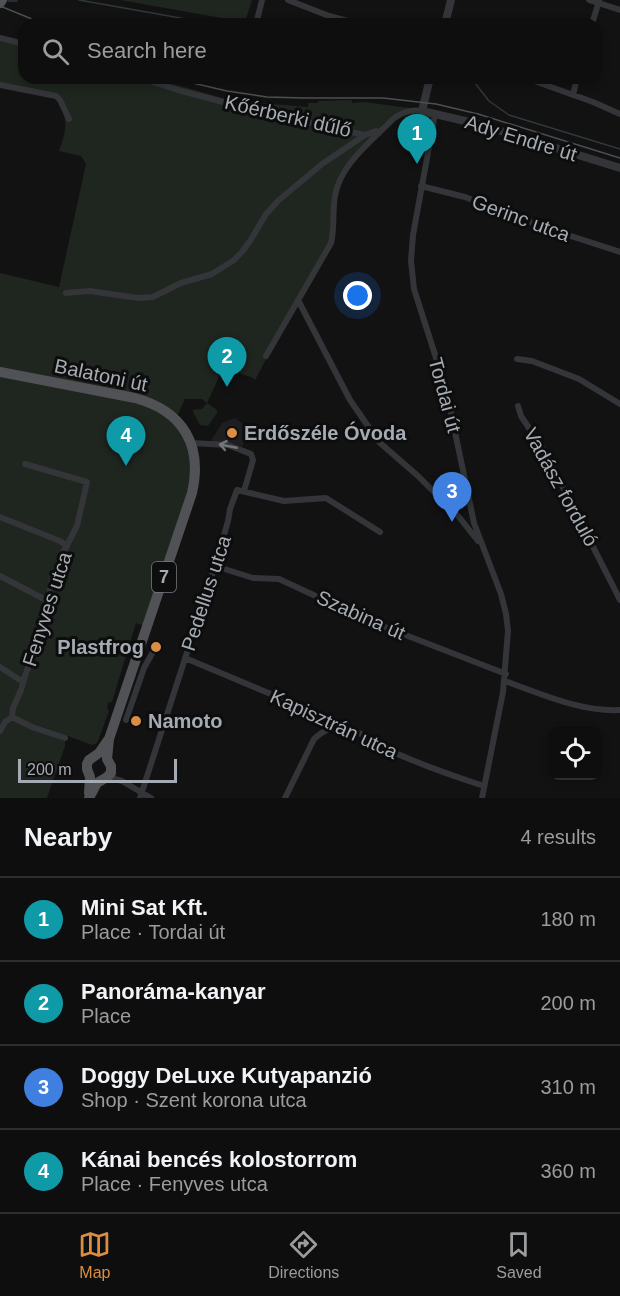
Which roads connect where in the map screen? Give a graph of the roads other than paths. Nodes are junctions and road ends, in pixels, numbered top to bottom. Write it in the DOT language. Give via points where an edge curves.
graph roads {
  1 [pos="262,0"];
  2 [pos="288,0"];
  3 [pos="452,0"];
  4 [pos="589,0"];
  5 [pos="599,1"];
  6 [pos="296,2"];
  7 [pos="620,10"];
  8 [pos="258,18"];
  9 [pos="336,18"];
  10 [pos="447,18"];
  11 [pos="594,18"];
  12 [pos="0,38"];
  13 [pos="18,42"];
  14 [pos="157,84"];
  15 [pos="429,84"];
  16 [pos="543,84"];
  17 [pos="576,84"];
  18 [pos="0,85"];
  19 [pos="573,95"];
  20 [pos="422,111"];
  21 [pos="435,114"];
  22 [pos="620,114"];
  23 [pos="69,119"];
  24 [pos="380,133"];
  25 [pos="365,135"];
  26 [pos="620,168"];
  27 [pos="421,186"];
  28 [pos="620,252"];
  29 [pos="66,293"];
  30 [pos="298,300"];
  31 [pos="266,356"];
  32 [pos="517,359"];
  33 [pos="0,372"];
  34 [pos="620,404"];
  35 [pos="518,406"];
  36 [pos="192,443"];
  37 [pos="25,464"];
  38 [pos="244,491"];
  39 [pos="0,517"];
  40 [pos="380,532"];
  41 [pos="67,546"];
  42 [pos="487,554"];
  43 [pos="215,566"];
  44 [pos="0,576"];
  45 [pos="620,600"];
  46 [pos="48,601"];
  47 [pos="154,651"];
  48 [pos="185,658"];
  49 [pos="0,667"];
  50 [pos="505,677"];
  51 [pos="23,682"];
  52 [pos="126,704"];
  53 [pos="620,710"];
  54 [pos="12,717"];
  55 [pos="126,720"];
  56 [pos="333,728"];
  57 [pos="0,731"];
  58 [pos="65,738"];
  59 [pos="109,739"];
  60 [pos="96,755"];
  61 [pos="103,773"];
  62 [pos="484,786"];
  63 [pos="140,795"];
  64 [pos="89,797"];
  65 [pos="151,798"];
  66 [pos="285,798"];
  67 [pos="482,798"];
  1 -- 8 [label="street"];
  2 -- 6 [label="street"];
  3 -- 10 [label="street"];
  4 -- 5 [label="street"];
  5 -- 7 [label="street"];
  5 -- 11 [label="street"];
  6 -- 9 [label="street"];
  12 -- 13 [label="street"];
  14 -- 25 [label="street, Kőérberki dűlő"];
  15 -- 20 [label="street"];
  16 -- 19 [label="street"];
  17 -- 19 [label="street"];
  18 -- 23 [label="street" via="56,96"];
  19 -- 22 [label="street"];
  20 -- 21 [label="street, Ady Endre út"];
  20 -- 24 [label="street" via="399,115"];
  21 -- 26 [label="street, Ady Endre út"];
  21 -- 27 [label="street, Tordai út"];
  24 -- 25 [label="street, Kőérberki dűlő"];
  24 -- 30 [label="street" via="357,155 339,181 331,243"];
  25 -- 29 [label="street, Kőérberki dűlő" via="279,200 242,252 212,274 153,297 90,291"];
  27 -- 28 [label="street, Gerinc utca" via="465,197"];
  27 -- 42 [label="street, Tordai út" via="411,251 414,289 446,389 474,523"];
  30 -- 31 [label="street"];
  30 -- 42 [label="street" via="350,400 375,436 459,517"];
  32 -- 34 [label="street" via="579,379"];
  33 -- 36 [label="main road, Balatoni út / 7" via="144,401 176,420"];
  35 -- 45 [label="street, Vadász forduló"];
  38 -- 36 [label="street, Pedellus utca, one-way" via="253,460 250,453 231,446"];
  36 -- 52 [label="main road, Balatoni út / 7" via="196,472 192,493"];
  37 -- 41 [label="street, Fenyves utca" via="87,482 77,526"];
  38 -- 40 [label="street" via="284,501 326,498"];
  38 -- 43 [label="street, Pedellus utca" via="236,492"];
  39 -- 41 [label="street"];
  41 -- 46 [label="street, Fenyves utca" via="52,579"];
  42 -- 50 [label="street, Tordai út" via="506,614 509,639"];
  43 -- 48 [label="street, Pedellus utca"];
  43 -- 50 [label="street, Szabina út" via="253,578 279,579"];
  44 -- 46 [label="street"];
  46 -- 51 [label="street, Fenyves utca"];
  47 -- 52 [label="street"];
  48 -- 56 [label="street, Kapisztrán utca" via="316,713"];
  48 -- 63 [label="street, Pedellus utca"];
  49 -- 51 [label="street"];
  50 -- 53 [label="street, Szabina út" via="569,703"];
  50 -- 62 [label="street, Tordai út"];
  51 -- 54 [label="street, Fenyves utca"];
  52 -- 55 [label="street"];
  52 -- 59 [label="main road, Balatoni út / 7"];
  54 -- 57 [label="street, Fenyves utca"];
  54 -- 58 [label="street"];
  56 -- 62 [label="street, Kapisztrán utca" via="352,729 390,751"];
  56 -- 66 [label="street" via="314,739"];
  59 -- 60 [label="main road, Balatoni út / 7"];
  59 -- 61 [label="main road, Balatoni út / 7"];
  60 -- 61 [label="main road" via="104,756"];
  60 -- 61 [label="main road, Balatoni út / 7" via="89,760 87,769"];
  61 -- 63 [label="street"];
  61 -- 64 [label="main road, Balatoni út / 7"];
  62 -- 67 [label="street, Tordai út"];
  63 -- 65 [label="street"];
}
